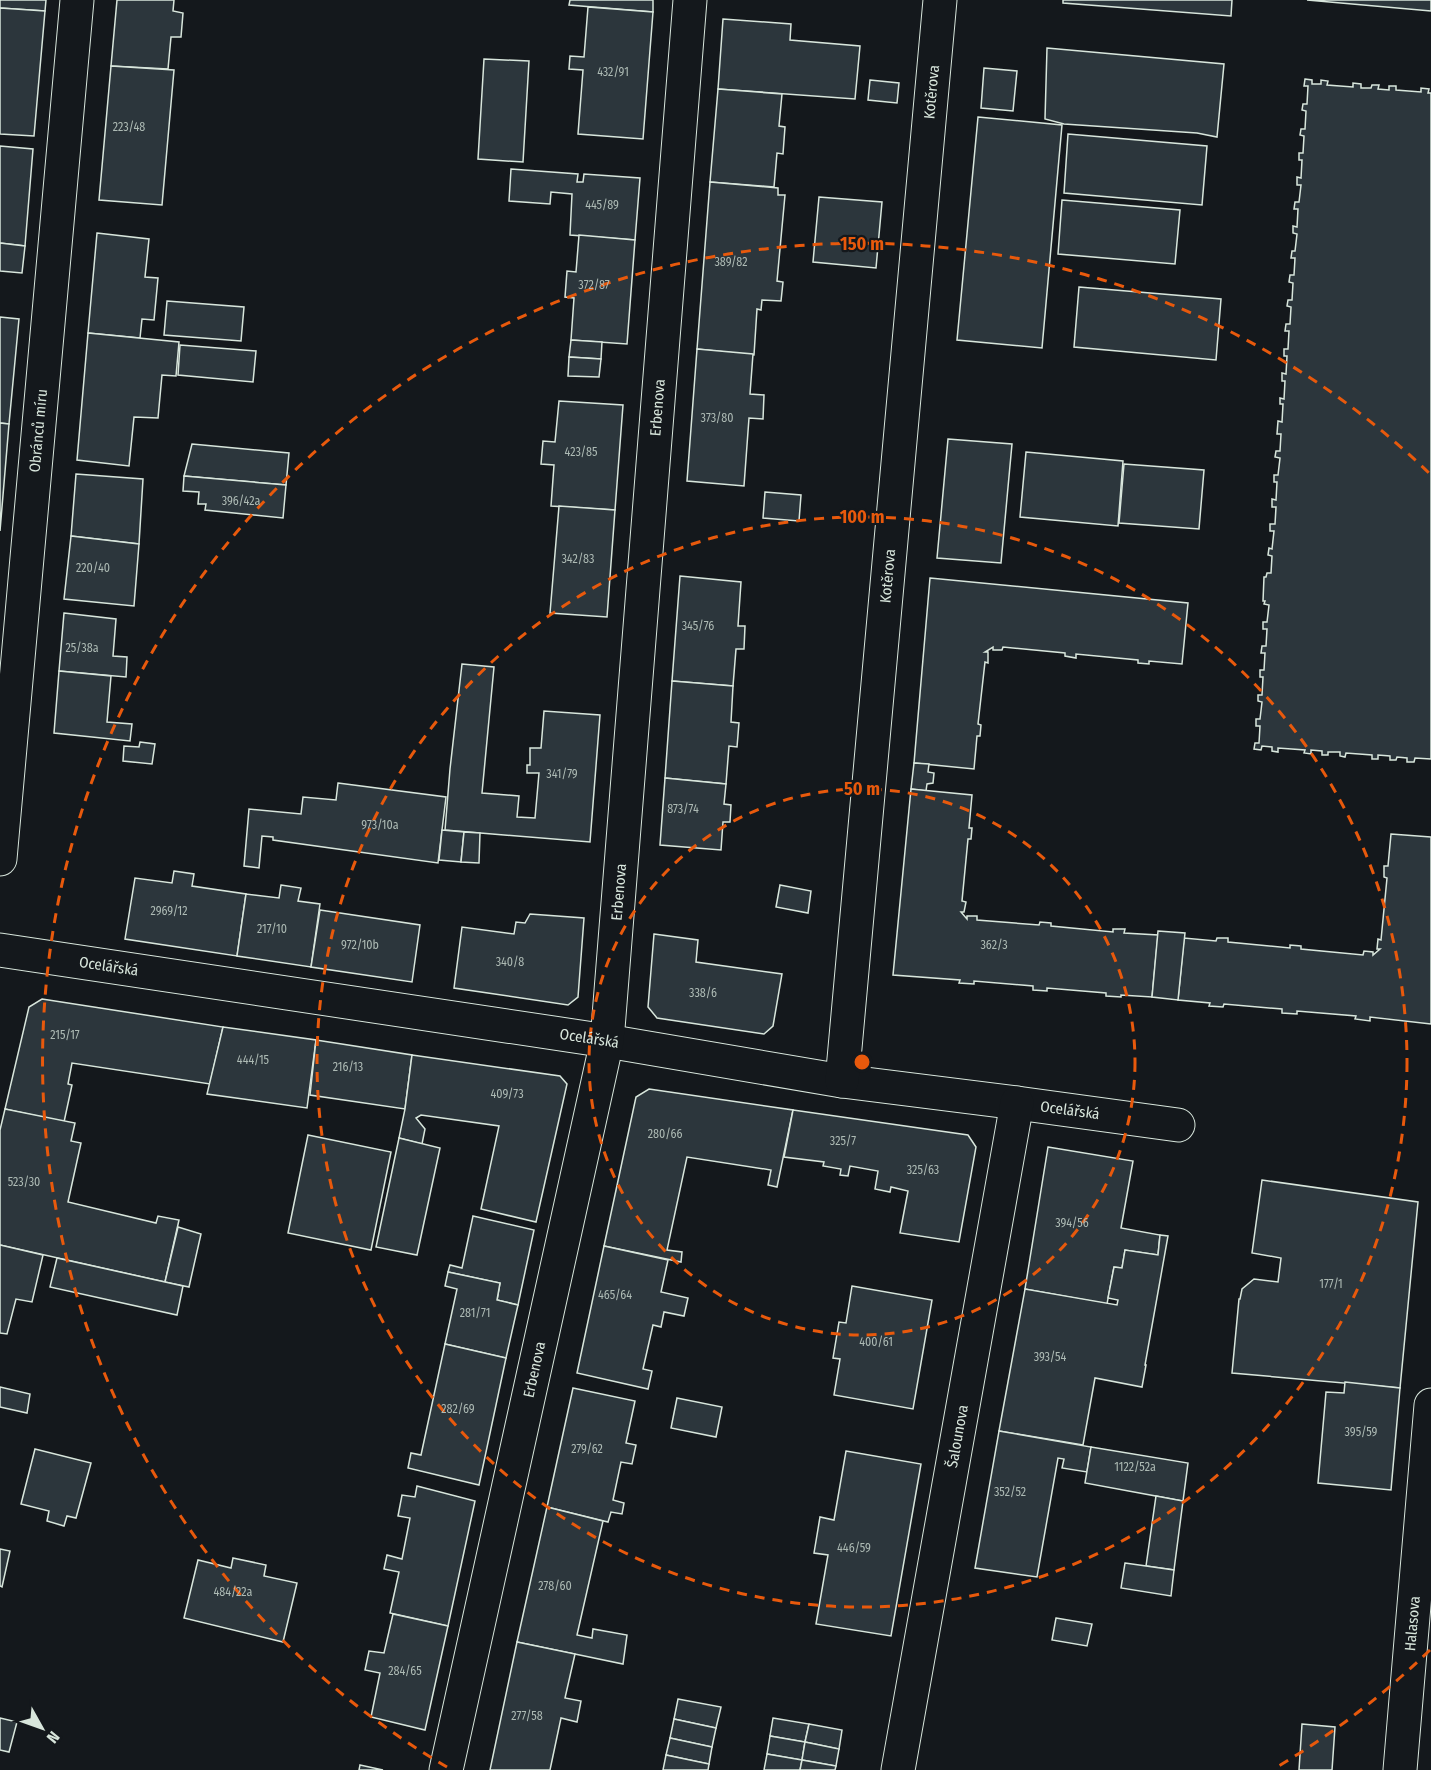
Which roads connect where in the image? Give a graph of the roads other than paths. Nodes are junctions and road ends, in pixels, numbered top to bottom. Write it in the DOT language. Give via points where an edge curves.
graph roads {
  1 [pos="77,0"];
  2 [pos="690,0"];
  3 [pos="940,0"];
  4 [pos="0,859"];
  5 [pos="0,950"];
  6 [pos="608,1041"];
  7 [pos="842,1081"];
  8 [pos="1017,1102"];
  9 [pos="1178,1125"];
  10 [pos="1431,1405"];
  11 [pos="446,1770"];
  12 [pos="898,1770"];
  13 [pos="1400,1770"];
  1 -- 4 [label="street, Obránců míru"];
  2 -- 6 [label="street, Erbenova"];
  3 -- 7 [label="street, Kotěrova"];
  5 -- 6 [label="street, Ocelářská"];
  6 -- 7 [label="street, Ocelářská"];
  6 -- 11 [label="street, Erbenova"];
  7 -- 8 [label="street, Ocelářská"];
  8 -- 9 [label="street, Ocelářská"];
  8 -- 12 [label="street, Šalounova"];
  10 -- 13 [label="street, Halasova"];
}
